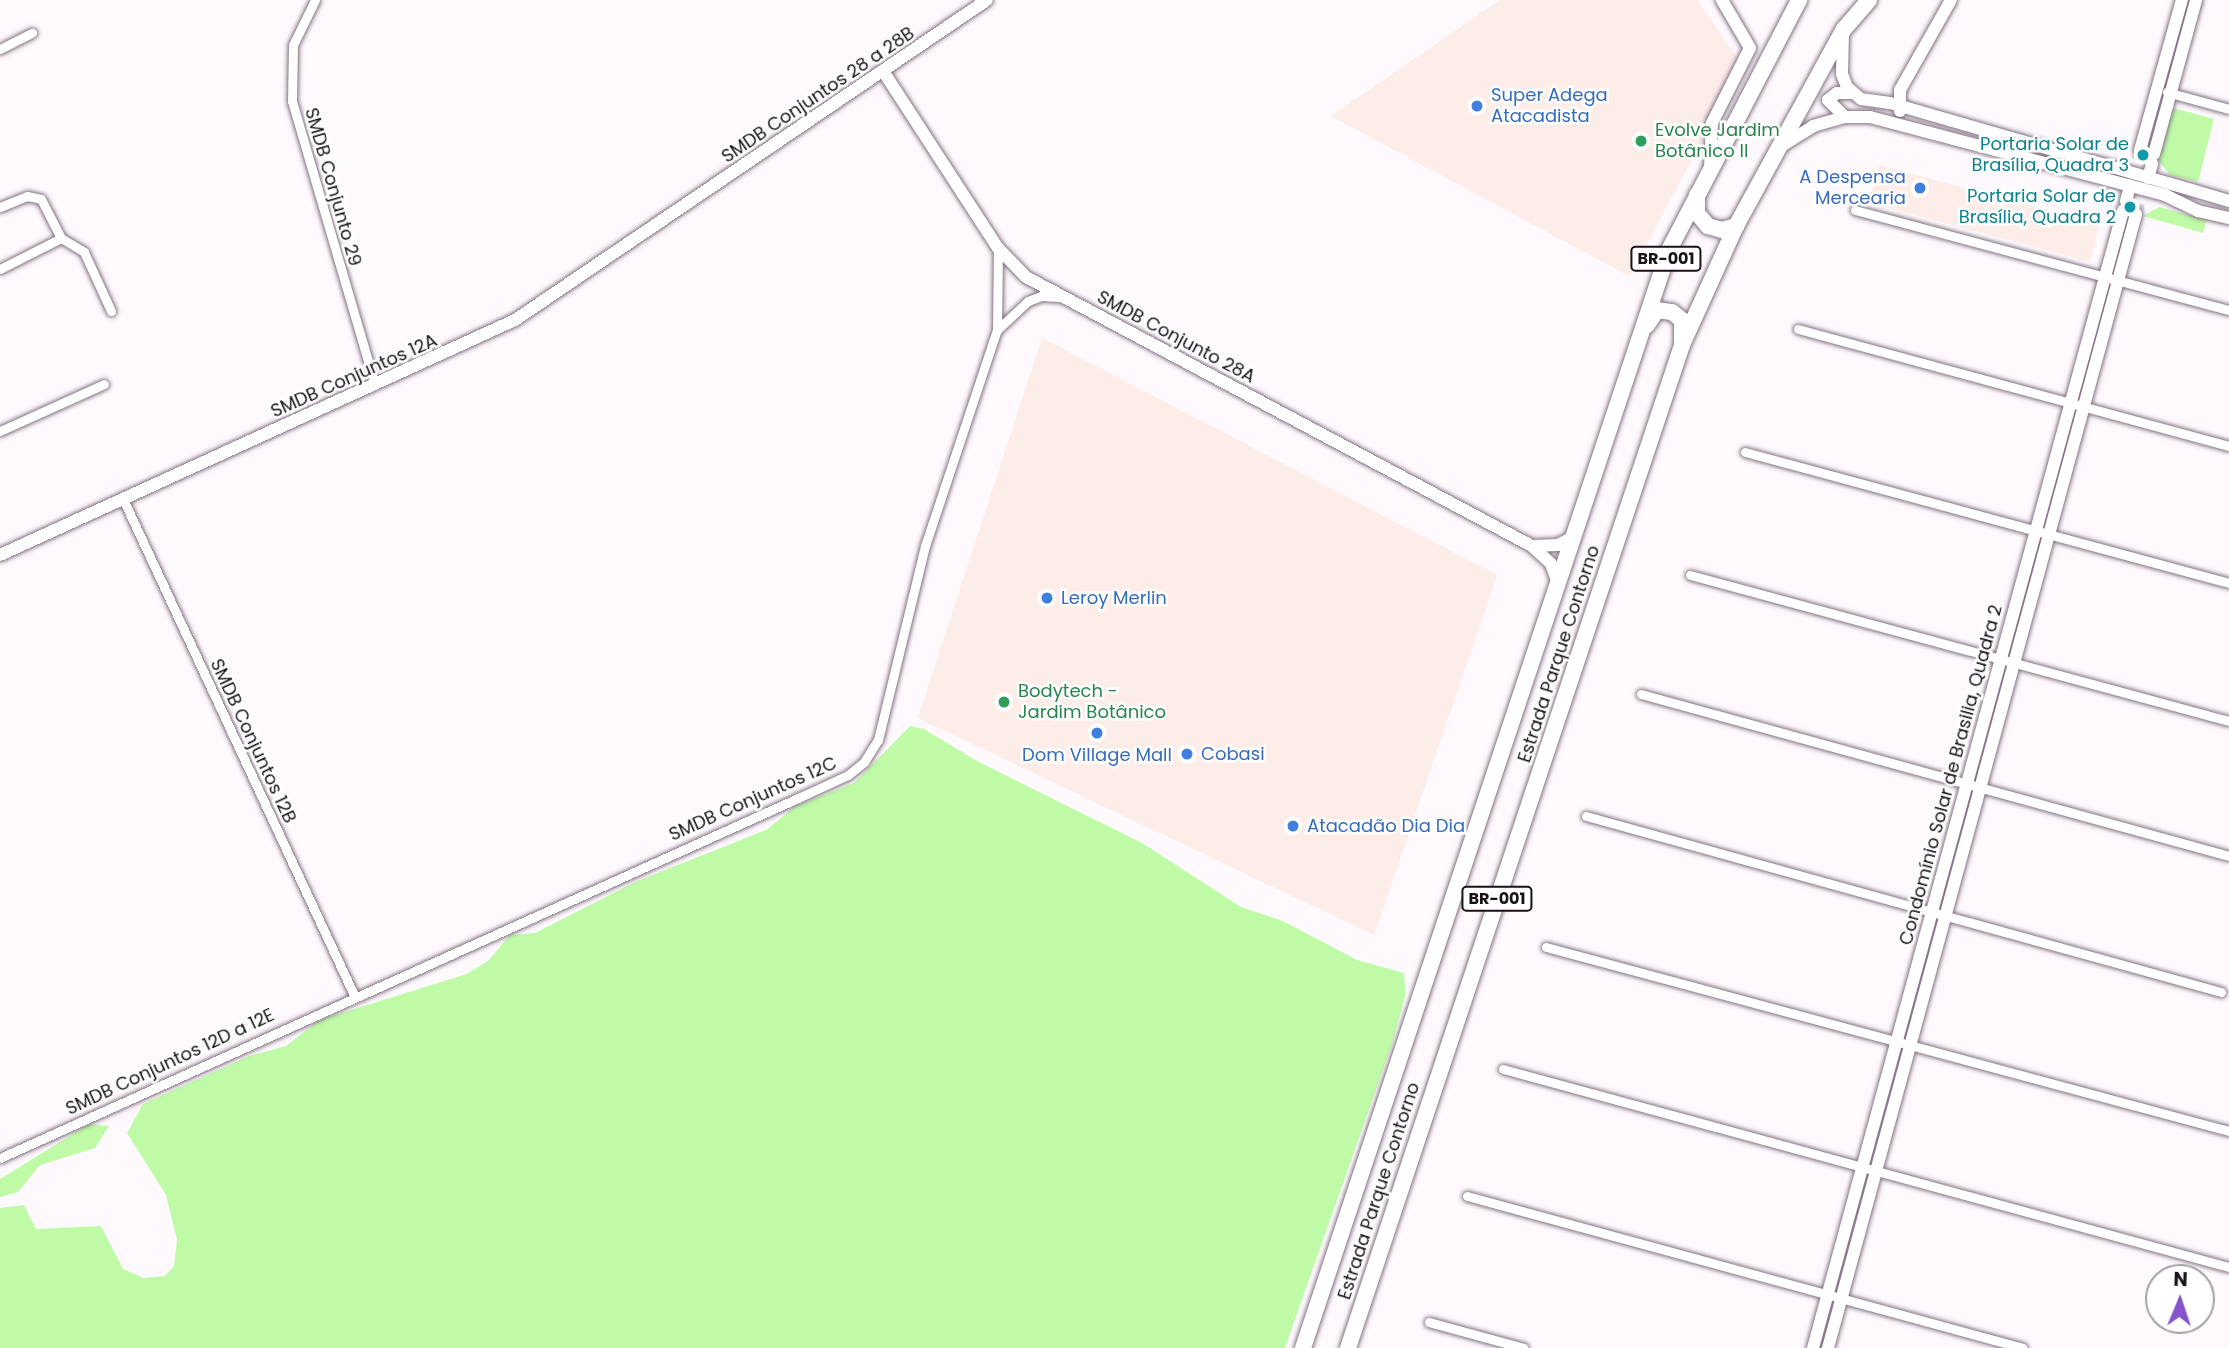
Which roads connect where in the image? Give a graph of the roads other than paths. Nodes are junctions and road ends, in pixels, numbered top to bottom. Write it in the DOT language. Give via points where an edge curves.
graph roads {
  1 [pos="315,0"];
  2 [pos="987,0"];
  3 [pos="1722,0"];
  4 [pos="1799,0"];
  5 [pos="1869,0"];
  6 [pos="1951,0"];
  7 [pos="2182,0"];
  8 [pos="2196,0"];
  9 [pos="1844,29"];
  10 [pos="32,33"];
  11 [pos="0,49"];
  12 [pos="883,71"];
  13 [pos="2157,89"];
  14 [pos="1852,93"];
  15 [pos="2170,93"];
  16 [pos="1899,106"];
  17 [pos="2229,109"];
  18 [pos="1845,117"];
  19 [pos="1896,124"];
  20 [pos="1780,147"];
  21 [pos="2140,150"];
  22 [pos="2154,154"];
  23 [pos="1710,169"];
  24 [pos="2131,180"];
  25 [pos="2146,184"];
  26 [pos="1697,193"];
  27 [pos="2202,193"];
  28 [pos="703,194"];
  29 [pos="2229,201"];
  30 [pos="0,207"];
  31 [pos="1855,210"];
  32 [pos="2198,211"];
  33 [pos="2130,212"];
  34 [pos="2229,218"];
  35 [pos="1736,226"];
  36 [pos="61,238"];
  37 [pos="998,248"];
  38 [pos="0,269"];
  39 [pos="2112,277"];
  40 [pos="1063,298"];
  41 [pos="2229,310"];
  42 [pos="111,311"];
  43 [pos="1798,329"];
  44 [pos="997,330"];
  45 [pos="1642,335"];
  46 [pos="1682,345"];
  47 [pos="104,384"];
  48 [pos="375,384"];
  49 [pos="2077,405"];
  50 [pos="0,431"];
  51 [pos="2229,446"];
  52 [pos="1745,452"];
  53 [pos="123,499"];
  54 [pos="2036,531"];
  55 [pos="2049,534"];
  56 [pos="1575,536"];
  57 [pos="1532,545"];
  58 [pos="0,555"];
  59 [pos="1690,575"];
  60 [pos="1558,583"];
  61 [pos="2229,583"];
  62 [pos="2001,658"];
  63 [pos="2014,662"];
  64 [pos="1641,694"];
  65 [pos="2229,721"];
  66 [pos="1966,785"];
  67 [pos="1980,788"];
  68 [pos="1586,816"];
  69 [pos="2229,856"];
  70 [pos="1932,912"];
  71 [pos="1945,916"];
  72 [pos="1546,947"];
  73 [pos="2221,992"];
  74 [pos="354,995"];
  75 [pos="1896,1041"];
  76 [pos="1910,1045"];
  77 [pos="1503,1069"];
  78 [pos="2229,1131"];
  79 [pos="0,1158"];
  80 [pos="1862,1168"];
  81 [pos="1876,1172"];
  82 [pos="1467,1196"];
  83 [pos="2229,1267"];
  84 [pos="1828,1294"];
  85 [pos="1842,1298"];
  86 [pos="1429,1322"];
  87 [pos="1303,1348"];
  88 [pos="1348,1348"];
  89 [pos="1524,1348"];
  90 [pos="1813,1348"];
  91 [pos="1828,1348"];
  92 [pos="2023,1348"];
  1 -- 48 [label="street, SMDB Conjunto 29" via="293,46 292,101"];
  2 -- 12 [label="street, SMDB Conjuntos 28 a 28B"];
  3 -- 23 [label="street" via="1750,48 1712,123"];
  4 -- 23 [label="highway, Estrada Parque Contorno / BR-001"];
  5 -- 9 [label="highway, Estrada Parque Contorno / BR-001"];
  6 -- 16 [label="street" via="1900,90"];
  7 -- 13 [label="street"];
  8 -- 15 [label="street"];
  9 -- 14 [label="street" via="1842,74"];
  9 -- 20 [label="highway, Estrada Parque Contorno / BR-001"];
  10 -- 11 [label="street"];
  12 -- 28 [label="street, SMDB Conjuntos 28 a 28B"];
  12 -- 37 [label="street, SMDB Conjunto 28A"];
  13 -- 15 [label="street"];
  13 -- 21 [label="street"];
  14 -- 16 [label="street"];
  14 -- 18 [label="street" via="1837,93 1828,100"];
  15 -- 17 [label="street"];
  15 -- 22 [label="street"];
  16 -- 19 [label="street"];
  16 -- 24 [label="street"];
  18 -- 19 [label="street"];
  18 -- 20 [label="street" via="1813,126"];
  19 -- 24 [label="street"];
  20 -- 35 [label="highway, Estrada Parque Contorno / BR-001"];
  21 -- 22 [label="street"];
  21 -- 24 [label="street"];
  22 -- 25 [label="street"];
  23 -- 26 [label="highway, Estrada Parque Contorno / BR-001"];
  24 -- 25 [label="street"];
  24 -- 33 [label="street"];
  25 -- 27 [label="street"];
  25 -- 32 [label="street"];
  25 -- 33 [label="street"];
  26 -- 35 [label="highway" via="1697,213 1708,226 1722,230"];
  26 -- 45 [label="highway, Estrada Parque Contorno / BR-001" via="1669,250"];
  27 -- 29 [label="street"];
  27 -- 32 [label="street"];
  28 -- 48 [label="street, SMDB Conjuntos 12A" via="515,320"];
  30 -- 36 [label="street" via="37,197"];
  31 -- 39 [label="street"];
  32 -- 34 [label="street"];
  33 -- 39 [label="street, Condomínio Solar de Brasilia, Quadra 2"];
  35 -- 46 [label="highway, Estrada Parque Contorno / BR-001"];
  36 -- 38 [label="street"];
  36 -- 42 [label="street" via="84,251"];
  37 -- 40 [label="street, SMDB Conjunto 28A" via="1027,277"];
  37 -- 44 [label="street, SMDB Conjuntos 12C"];
  39 -- 41 [label="street"];
  39 -- 49 [label="street, Condomínio Solar de Brasilia, Quadra 2"];
  40 -- 44 [label="street, SMDB Conjuntos 12C" via="1041,296 1028,301"];
  40 -- 57 [label="street, SMDB Conjunto 28A"];
  43 -- 49 [label="street"];
  44 -- 74 [label="street, SMDB Conjuntos 12C" via="925,546 878,740 864,762 848,775 798,798"];
  45 -- 46 [label="highway" via="1657,310 1672,312 1682,320"];
  45 -- 56 [label="highway, Estrada Parque Contorno / BR-001"];
  46 -- 88 [label="highway, Estrada Parque Contorno / BR-001"];
  47 -- 50 [label="street"];
  48 -- 53 [label="street, SMDB Conjuntos 12A"];
  49 -- 51 [label="street"];
  49 -- 54 [label="street, Condomínio Solar de Brasilia, Quadra 2"];
  49 -- 55 [label="street, Condomínio Solar de Brasilia, Quadra 2"];
  52 -- 54 [label="street"];
  53 -- 58 [label="street, SMDB Conjuntos 12A"];
  53 -- 74 [label="street, SMDB Conjuntos 12B"];
  54 -- 55 [label="street"];
  54 -- 62 [label="street, Condomínio Solar de Brasilia, Quadra 2"];
  55 -- 61 [label="street"];
  55 -- 63 [label="street, Condomínio Solar de Brasilia, Quadra 2"];
  56 -- 57 [label="street" via="1558,545"];
  56 -- 60 [label="highway, Estrada Parque Contorno / BR-001"];
  57 -- 60 [label="street" via="1551,564"];
  59 -- 62 [label="street"];
  60 -- 87 [label="highway, Estrada Parque Contorno / BR-001"];
  62 -- 63 [label="street"];
  62 -- 66 [label="street, Condomínio Solar de Brasilia, Quadra 2"];
  63 -- 65 [label="street"];
  63 -- 67 [label="street, Condomínio Solar de Brasilia, Quadra 2"];
  64 -- 66 [label="street"];
  66 -- 67 [label="street"];
  66 -- 70 [label="street, Condomínio Solar de Brasilia, Quadra 2"];
  67 -- 69 [label="street"];
  67 -- 71 [label="street, Condomínio Solar de Brasilia, Quadra 2"];
  68 -- 70 [label="street"];
  70 -- 71 [label="street"];
  70 -- 75 [label="street, Condomínio Solar de Brasilia, Quadra 2"];
  71 -- 73 [label="street"];
  71 -- 76 [label="street, Condomínio Solar de Brasilia, Quadra 2"];
  72 -- 75 [label="street"];
  74 -- 79 [label="street, SMDB Conjuntos 12D a 12E"];
  75 -- 76 [label="street"];
  75 -- 80 [label="street, Condomínio Solar de Brasilia, Quadra 2"];
  76 -- 78 [label="street"];
  76 -- 81 [label="street, Condomínio Solar de Brasilia, Quadra 2"];
  77 -- 80 [label="street"];
  80 -- 81 [label="street"];
  80 -- 84 [label="street, Condomínio Solar de Brasilia, Quadra 2"];
  81 -- 83 [label="street"];
  81 -- 85 [label="street, Condomínio Solar de Brasilia, Quadra 2"];
  82 -- 84 [label="street"];
  84 -- 85 [label="street"];
  84 -- 90 [label="street, Condomínio Solar de Brasilia, Quadra 2"];
  85 -- 91 [label="street, Condomínio Solar de Brasilia, Quadra 2"];
  85 -- 92 [label="street"];
  86 -- 89 [label="street"];
}
